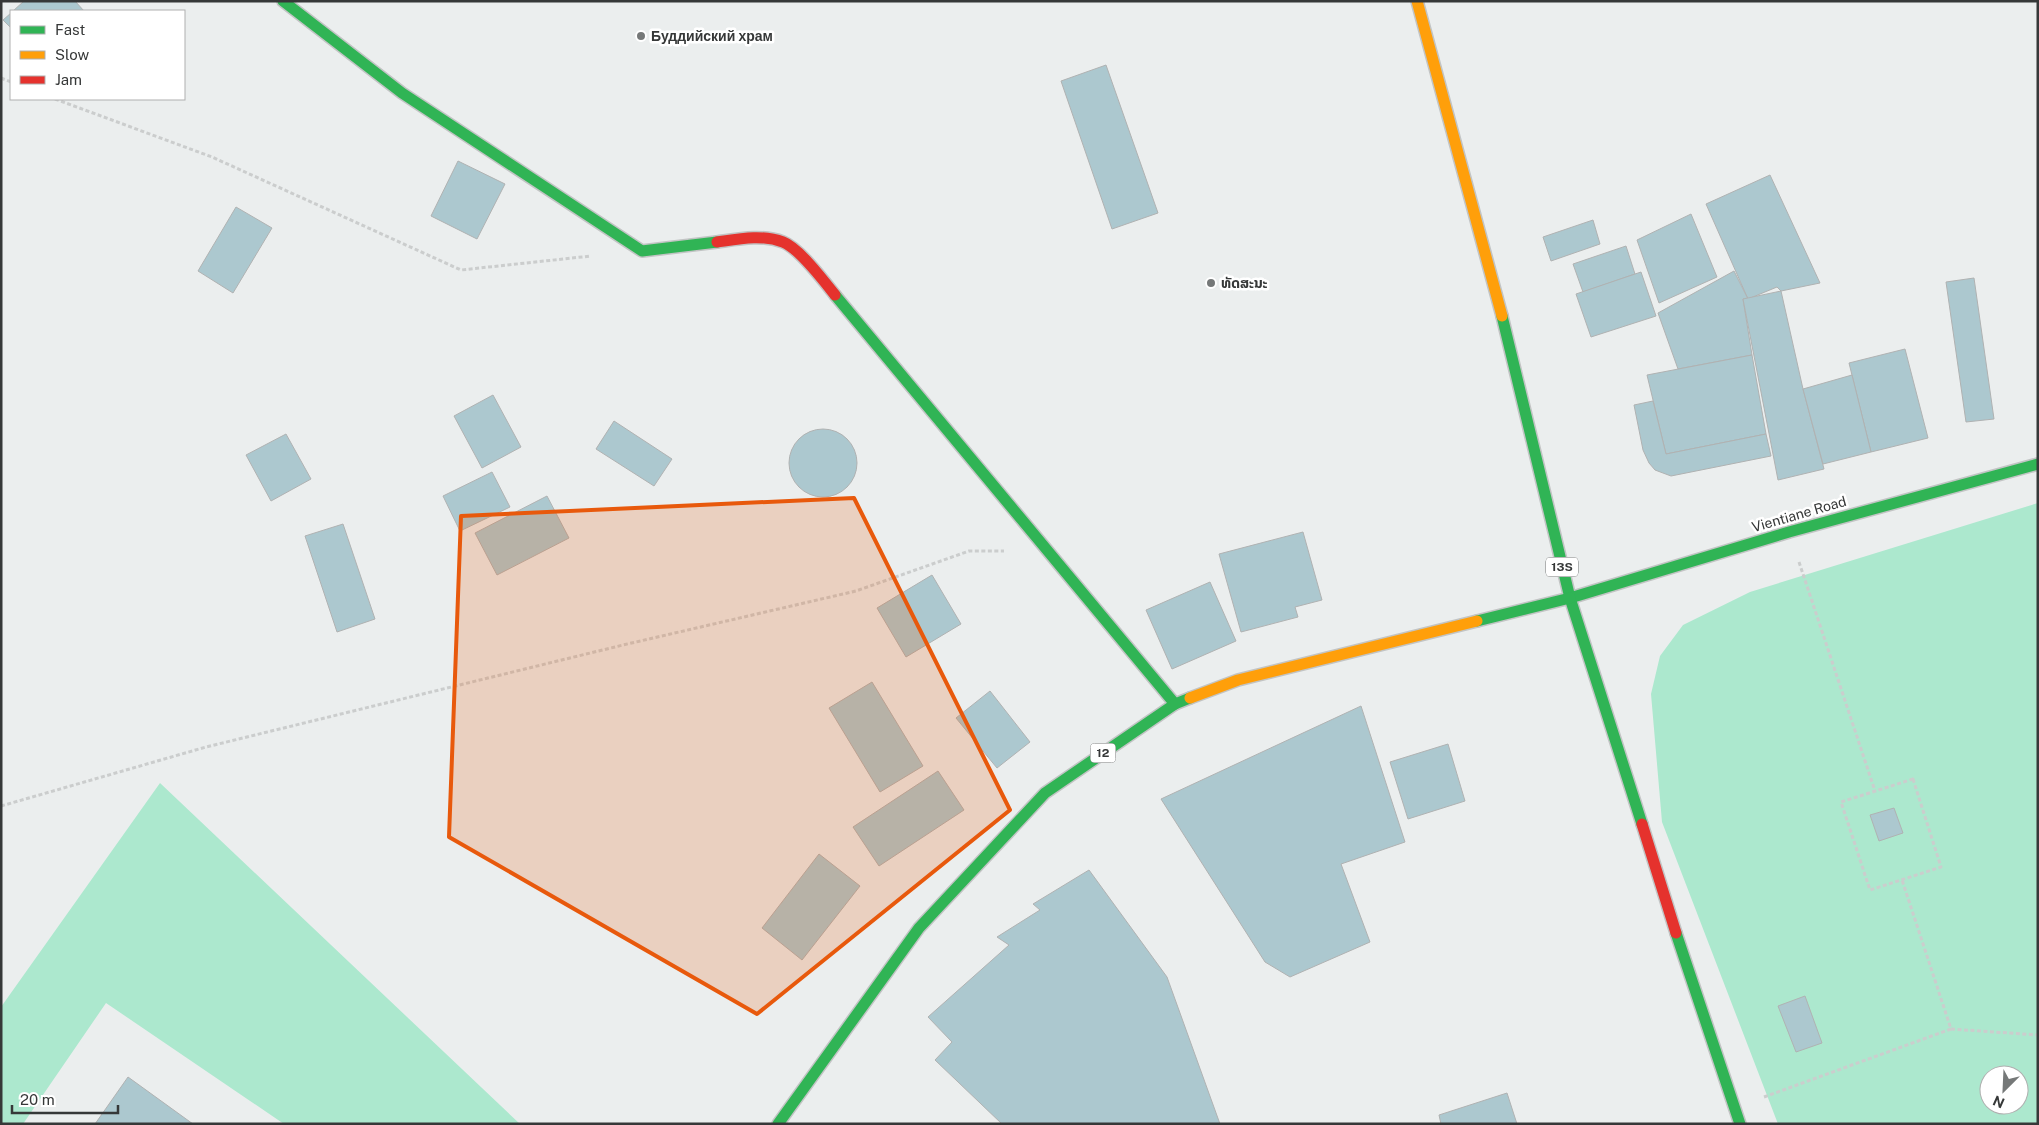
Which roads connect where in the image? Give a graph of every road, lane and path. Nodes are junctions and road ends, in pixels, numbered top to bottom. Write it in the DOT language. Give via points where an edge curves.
graph roads {
  1 [pos="282,1"];
  2 [pos="1417,1"];
  3 [pos="59,100"];
  4 [pos="594,256"];
  5 [pos="2038,464"];
  6 [pos="1790,532"];
  7 [pos="1047,550"];
  8 [pos="1570,598"];
  9 [pos="1175,704"];
  10 [pos="1875,791"];
  11 [pos="1,806"];
  12 [pos="1902,880"];
  13 [pos="1951,1030"];
  14 [pos="2038,1034"];
  15 [pos="1733,1108"];
  16 [pos="778,1124"];
  17 [pos="1740,1124"];
  1 -- 7 [label="main road" via="402,94 642,251 754,238 784,242 809,264"];
  2 -- 8 [label="main road, 13S" via="1490,268"];
  3 -- 4 [label="path" via="212,157 461,270"];
  5 -- 6 [label="main road, Vientiane Road"];
  6 -- 8 [label="main road, Vientiane Road"];
  6 -- 10 [label="path"];
  7 -- 9 [label="main road"];
  7 -- 11 [label="path" via="968,551 856,591 623,644 206,747"];
  8 -- 9 [label="main road, 12" via="1238,680"];
  8 -- 15 [label="main road, 13S"];
  9 -- 16 [label="main road, 12" via="1045,793 919,928"];
  10 -- 12 [label="path" via="1841,802 1870,890"];
  10 -- 12 [label="path" via="1913,779 1941,867"];
  12 -- 13 [label="path"];
  13 -- 14 [label="path"];
  13 -- 15 [label="path"];
  15 -- 17 [label="main road, 13S"];
}
